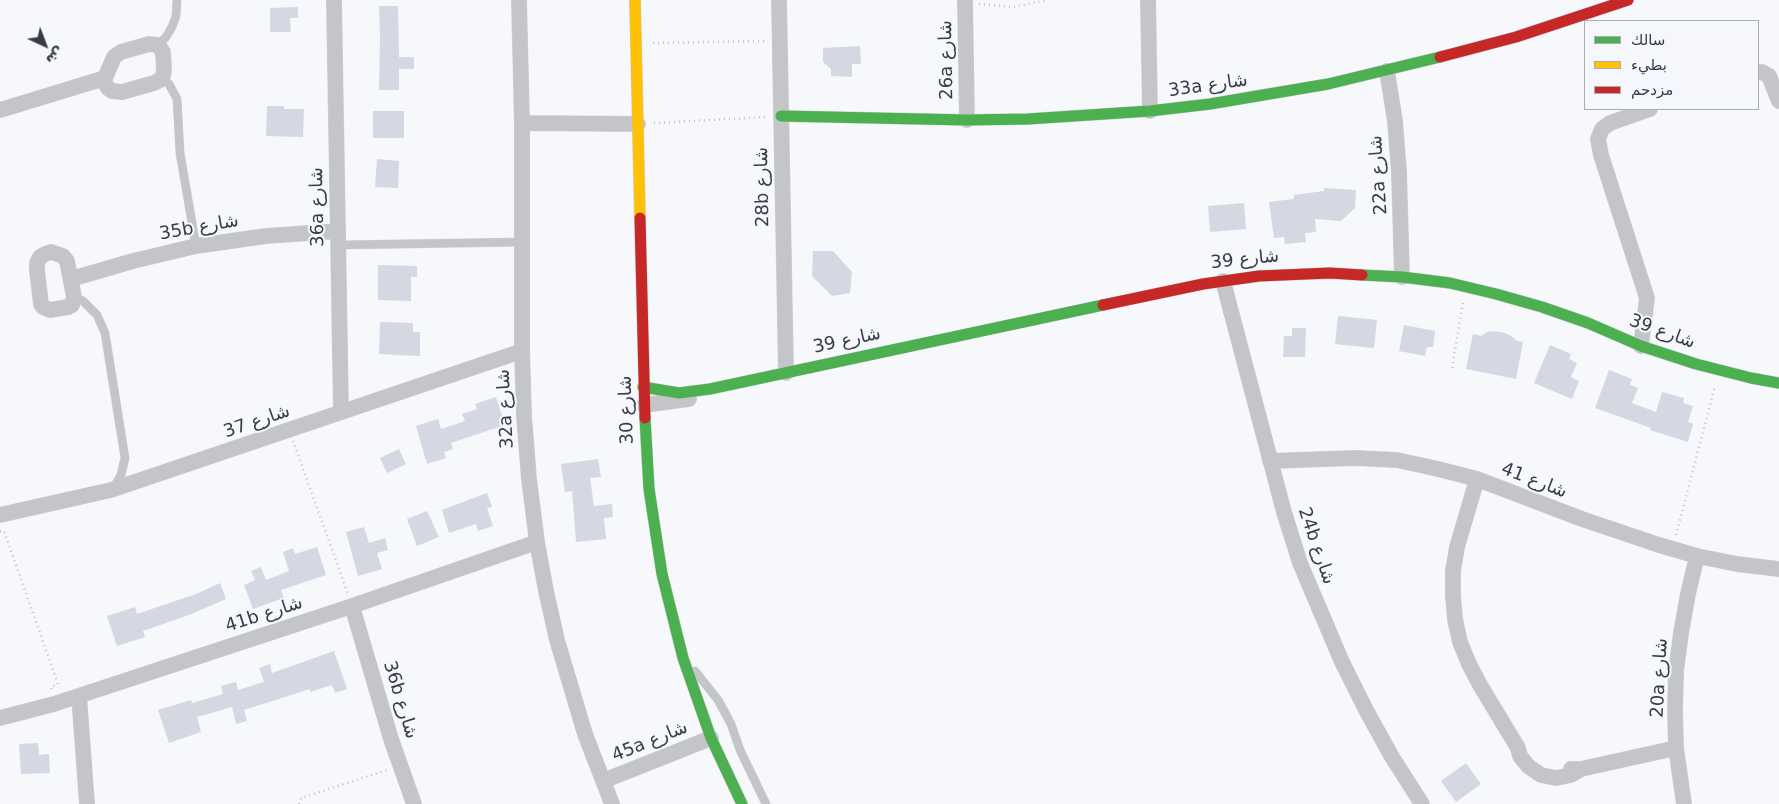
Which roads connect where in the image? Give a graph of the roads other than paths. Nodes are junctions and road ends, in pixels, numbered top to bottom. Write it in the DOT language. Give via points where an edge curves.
graph roads {
  1 [pos="177,0"];
  2 [pos="334,0"];
  3 [pos="519,0"];
  4 [pos="635,0"];
  5 [pos="779,0"];
  6 [pos="1148,0"];
  7 [pos="1628,0"];
  8 [pos="965,2"];
  9 [pos="158,45"];
  10 [pos="1386,71"];
  11 [pos="1759,72"];
  12 [pos="105,78"];
  13 [pos="162,79"];
  14 [pos="1779,101"];
  15 [pos="0,110"];
  16 [pos="1647,110"];
  17 [pos="1150,111"];
  18 [pos="781,116"];
  19 [pos="967,120"];
  20 [pos="522,123"];
  21 [pos="638,124"];
  22 [pos="338,238"];
  23 [pos="523,242"];
  24 [pos="196,246"];
  25 [pos="1402,277"];
  26 [pos="71,278"];
  27 [pos="1223,281"];
  28 [pos="74,297"];
  29 [pos="1641,346"];
  30 [pos="522,351"];
  31 [pos="786,373"];
  32 [pos="1779,383"];
  33 [pos="643,387"];
  34 [pos="710,390"];
  35 [pos="644,406"];
  36 [pos="341,412"];
  37 [pos="1270,461"];
  38 [pos="1476,479"];
  39 [pos="111,490"];
  40 [pos="0,515"];
  41 [pos="537,542"];
  42 [pos="1697,556"];
  43 [pos="1779,569"];
  44 [pos="352,606"];
  45 [pos="683,658"];
  46 [pos="79,696"];
  47 [pos="0,718"];
  48 [pos="711,738"];
  49 [pos="1676,748"];
  50 [pos="603,781"];
  51 [pos="1420,803"];
  52 [pos="87,804"];
  53 [pos="414,804"];
  54 [pos="612,804"];
  55 [pos="742,804"];
  56 [pos="766,804"];
  57 [pos="1684,804"];
  1 -- 9 [label="lane" via="172,27"];
  2 -- 22 [label="street, 36a شارع"];
  3 -- 20 [label="street, 32a شارع"];
  4 -- 21 [label="street, شارع 30"];
  5 -- 18 [label="street, 28b شارع"];
  6 -- 17 [label="street"];
  7 -- 10 [label="street, 33a شارع" via="1516,37"];
  8 -- 19 [label="street, 26a شارع"];
  9 -- 12 [label="street" via="150,44 117,54 111,60"];
  9 -- 13 [label="street" via="163,52"];
  10 -- 17 [label="street, 33a شارع" via="1269,95"];
  10 -- 25 [label="street, 22a شارع" via="1395,121 1399,172"];
  11 -- 14 [label="street" via="1769,76"];
  12 -- 13 [label="street" via="108,88 117,92"];
  12 -- 15 [label="street"];
  13 -- 24 [label="lane" via="169,84 177,99 180,153"];
  16 -- 29 [label="street" via="1610,123 1602,129 1598,139 1647,298"];
  17 -- 19 [label="street, 33a شارع"];
  18 -- 19 [label="street, 33a شارع"];
  18 -- 31 [label="street, 28b شارع"];
  20 -- 21 [label="street"];
  20 -- 23 [label="street, 32a شارع"];
  21 -- 33 [label="street, شارع 30"];
  22 -- 23 [label="lane"];
  22 -- 24 [label="street, 35b شارع" via="266,236"];
  22 -- 36 [label="street, 36a شارع"];
  23 -- 30 [label="street, 32a شارع"];
  24 -- 26 [label="street, 35b شارع"];
  25 -- 27 [label="street, شارع 39" via="1330,273"];
  25 -- 29 [label="street, شارع 39" via="1465,287 1542,307"];
  26 -- 28 [label="street"];
  26 -- 28 [label="street" via="63,256 51,252 40,258 36,270 43,307 50,310 64,308 72,305"];
  27 -- 31 [label="street, شارع 39"];
  27 -- 37 [label="street, 24b شارع"];
  28 -- 39 [label="lane" via="94,311 105,334 125,458 121,476"];
  29 -- 32 [label="street, شارع 39" via="1719,370"];
  30 -- 36 [label="street, شارع 37"];
  30 -- 41 [label="street, 32a شارع" via="526,434"];
  31 -- 34 [label="street, شارع 39"];
  33 -- 34 [label="street, شارع 39" via="679,393"];
  33 -- 35 [label="street, شارع 30"];
  34 -- 35 [label="street, شارع 39" via="685,400"];
  35 -- 45 [label="street, شارع 30" via="654,532"];
  36 -- 39 [label="street, شارع 37"];
  37 -- 38 [label="street, شارع 41" via="1396,460"];
  37 -- 51 [label="street, 24b شارع" via="1300,563 1331,638 1366,710"];
  38 -- 42 [label="street, شارع 41" via="1620,533"];
  38 -- 49 [label="street" via="1453,571 1455,618 1469,664 1518,748 1537,766 1559,771"];
  39 -- 40 [label="street, شارع 37"];
  41 -- 44 [label="street, 41b شارع"];
  41 -- 50 [label="street, 32a شارع" via="556,640"];
  42 -- 43 [label="street, شارع 41"];
  42 -- 49 [label="street, 20a شارع" via="1676,671"];
  44 -- 46 [label="street, 41b شارع"];
  44 -- 53 [label="street, 36b شارع" via="391,739"];
  45 -- 48 [label="street, شارع 30"];
  45 -- 56 [label="lane" via="718,700"];
  46 -- 47 [label="street, 41b شارع"];
  46 -- 52 [label="street"];
  48 -- 50 [label="street, 45a شارع"];
  48 -- 55 [label="street, شارع 30"];
  49 -- 57 [label="street, 20a شارع"];
  50 -- 54 [label="street, 32a شارع"];
}
